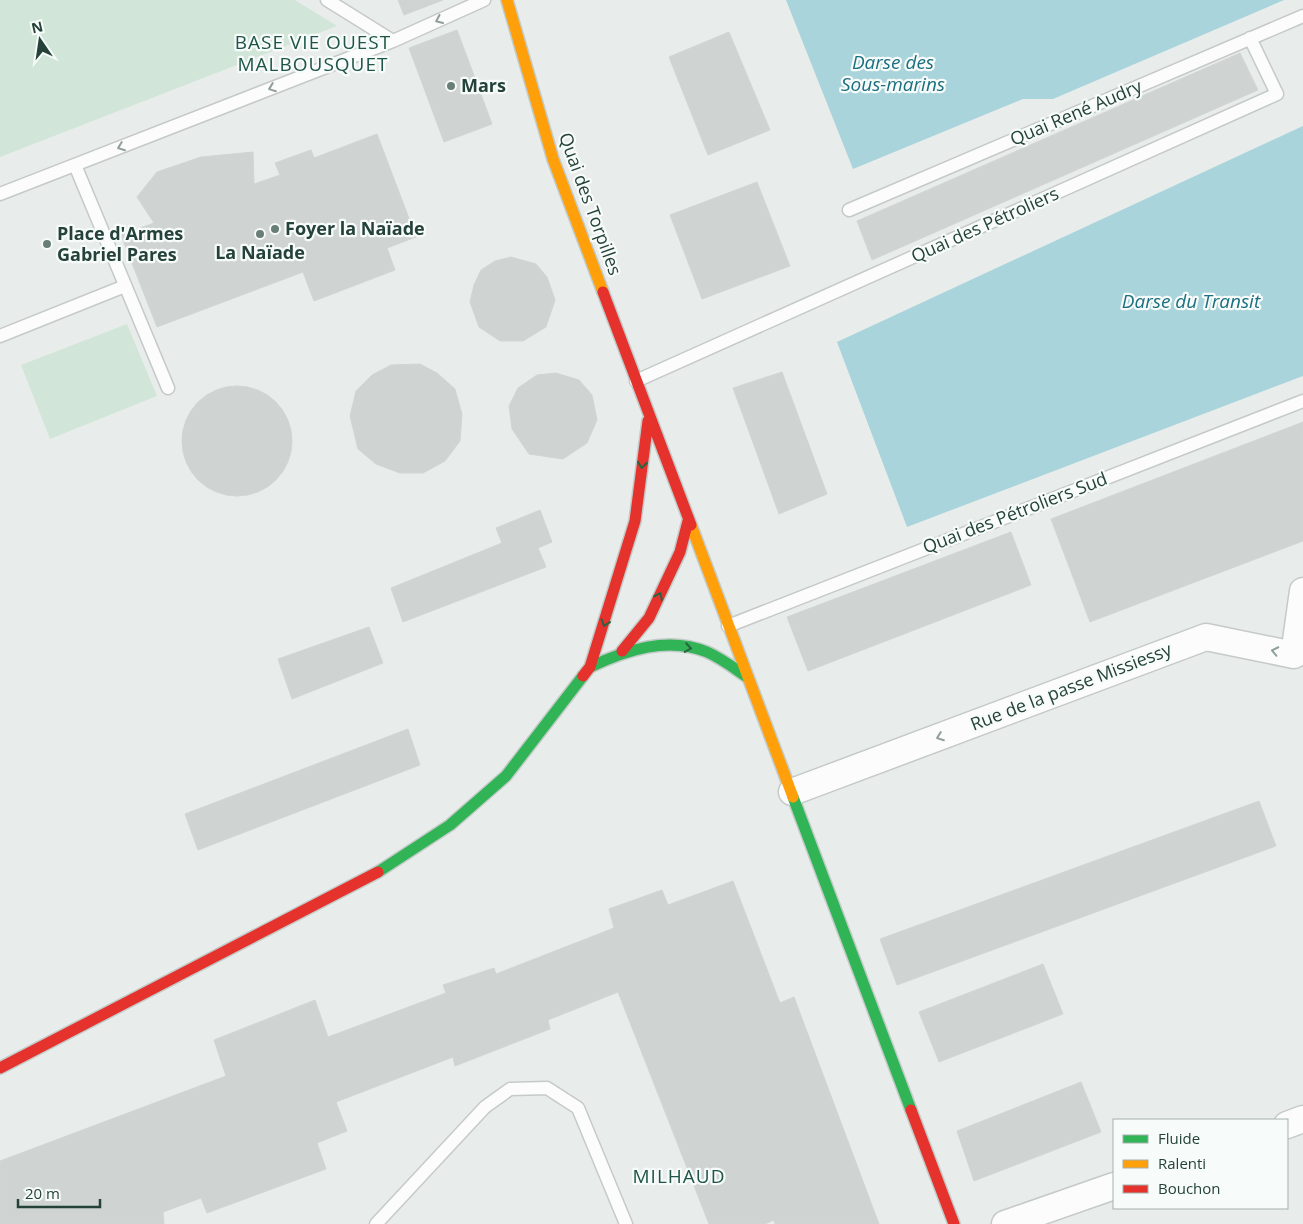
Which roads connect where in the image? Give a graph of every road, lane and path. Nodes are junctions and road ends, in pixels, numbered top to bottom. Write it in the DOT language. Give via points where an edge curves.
graph roads {
  1 [pos="327,0"];
  2 [pos="484,0"];
  3 [pos="507,0"];
  4 [pos="1303,16"];
  5 [pos="1250,38"];
  6 [pos="392,41"];
  7 [pos="75,165"];
  8 [pos="0,194"];
  9 [pos="849,210"];
  10 [pos="125,286"];
  11 [pos="0,336"];
  12 [pos="636,381"];
  13 [pos="168,388"];
  14 [pos="1303,401"];
  15 [pos="649,417"];
  16 [pos="688,521"];
  17 [pos="1303,591"];
  18 [pos="728,626"];
  19 [pos="622,651"];
  20 [pos="590,667"];
  21 [pos="747,677"];
  22 [pos="792,792"];
  23 [pos="0,1068"];
  24 [pos="1303,1119"];
  25 [pos="1288,1125"];
  26 [pos="1113,1186"];
  27 [pos="376,1224"];
  28 [pos="626,1224"];
  29 [pos="954,1224"];
  30 [pos="1005,1224"];
  1 -- 6 [label="lane"];
  2 -- 6 [label="lane, one-way"];
  3 -- 12 [label="street, Quai des Torpilles" via="553,159"];
  4 -- 5 [label="lane, Quai René Audry"];
  5 -- 9 [label="lane, Quai René Audry"];
  5 -- 12 [label="lane, Quai des Pétroliers" via="1277,94"];
  6 -- 7 [label="lane, one-way"];
  7 -- 8 [label="lane"];
  7 -- 10 [label="lane"];
  10 -- 11 [label="lane"];
  10 -- 13 [label="lane"];
  12 -- 15 [label="street, Quai des Torpilles"];
  14 -- 18 [label="lane, Quai des Pétroliers Sud"];
  15 -- 16 [label="street, Quai des Torpilles"];
  15 -- 20 [label="street, one-way" via="635,521"];
  16 -- 18 [label="street, Quai des Torpilles"];
  19 -- 16 [label="street, one-way" via="649,618 680,552"];
  17 -- 22 [label="street, Rue de la passe Missiessy, one-way" via="1294,655 1206,637"];
  18 -- 21 [label="street, Quai des Torpilles"];
  19 -- 20 [label="street"];
  19 -- 21 [label="street, one-way" via="658,645 702,650"];
  20 -- 23 [label="street" via="506,776 450,825 368,878"];
  21 -- 22 [label="street, Quai des Torpilles"];
  22 -- 29 [label="street, Quai des Torpilles"];
  24 -- 25 [label="street"];
  26 -- 30 [label="street"];
  27 -- 28 [label="lane" via="485,1107 510,1089 547,1088 578,1108"];
}
